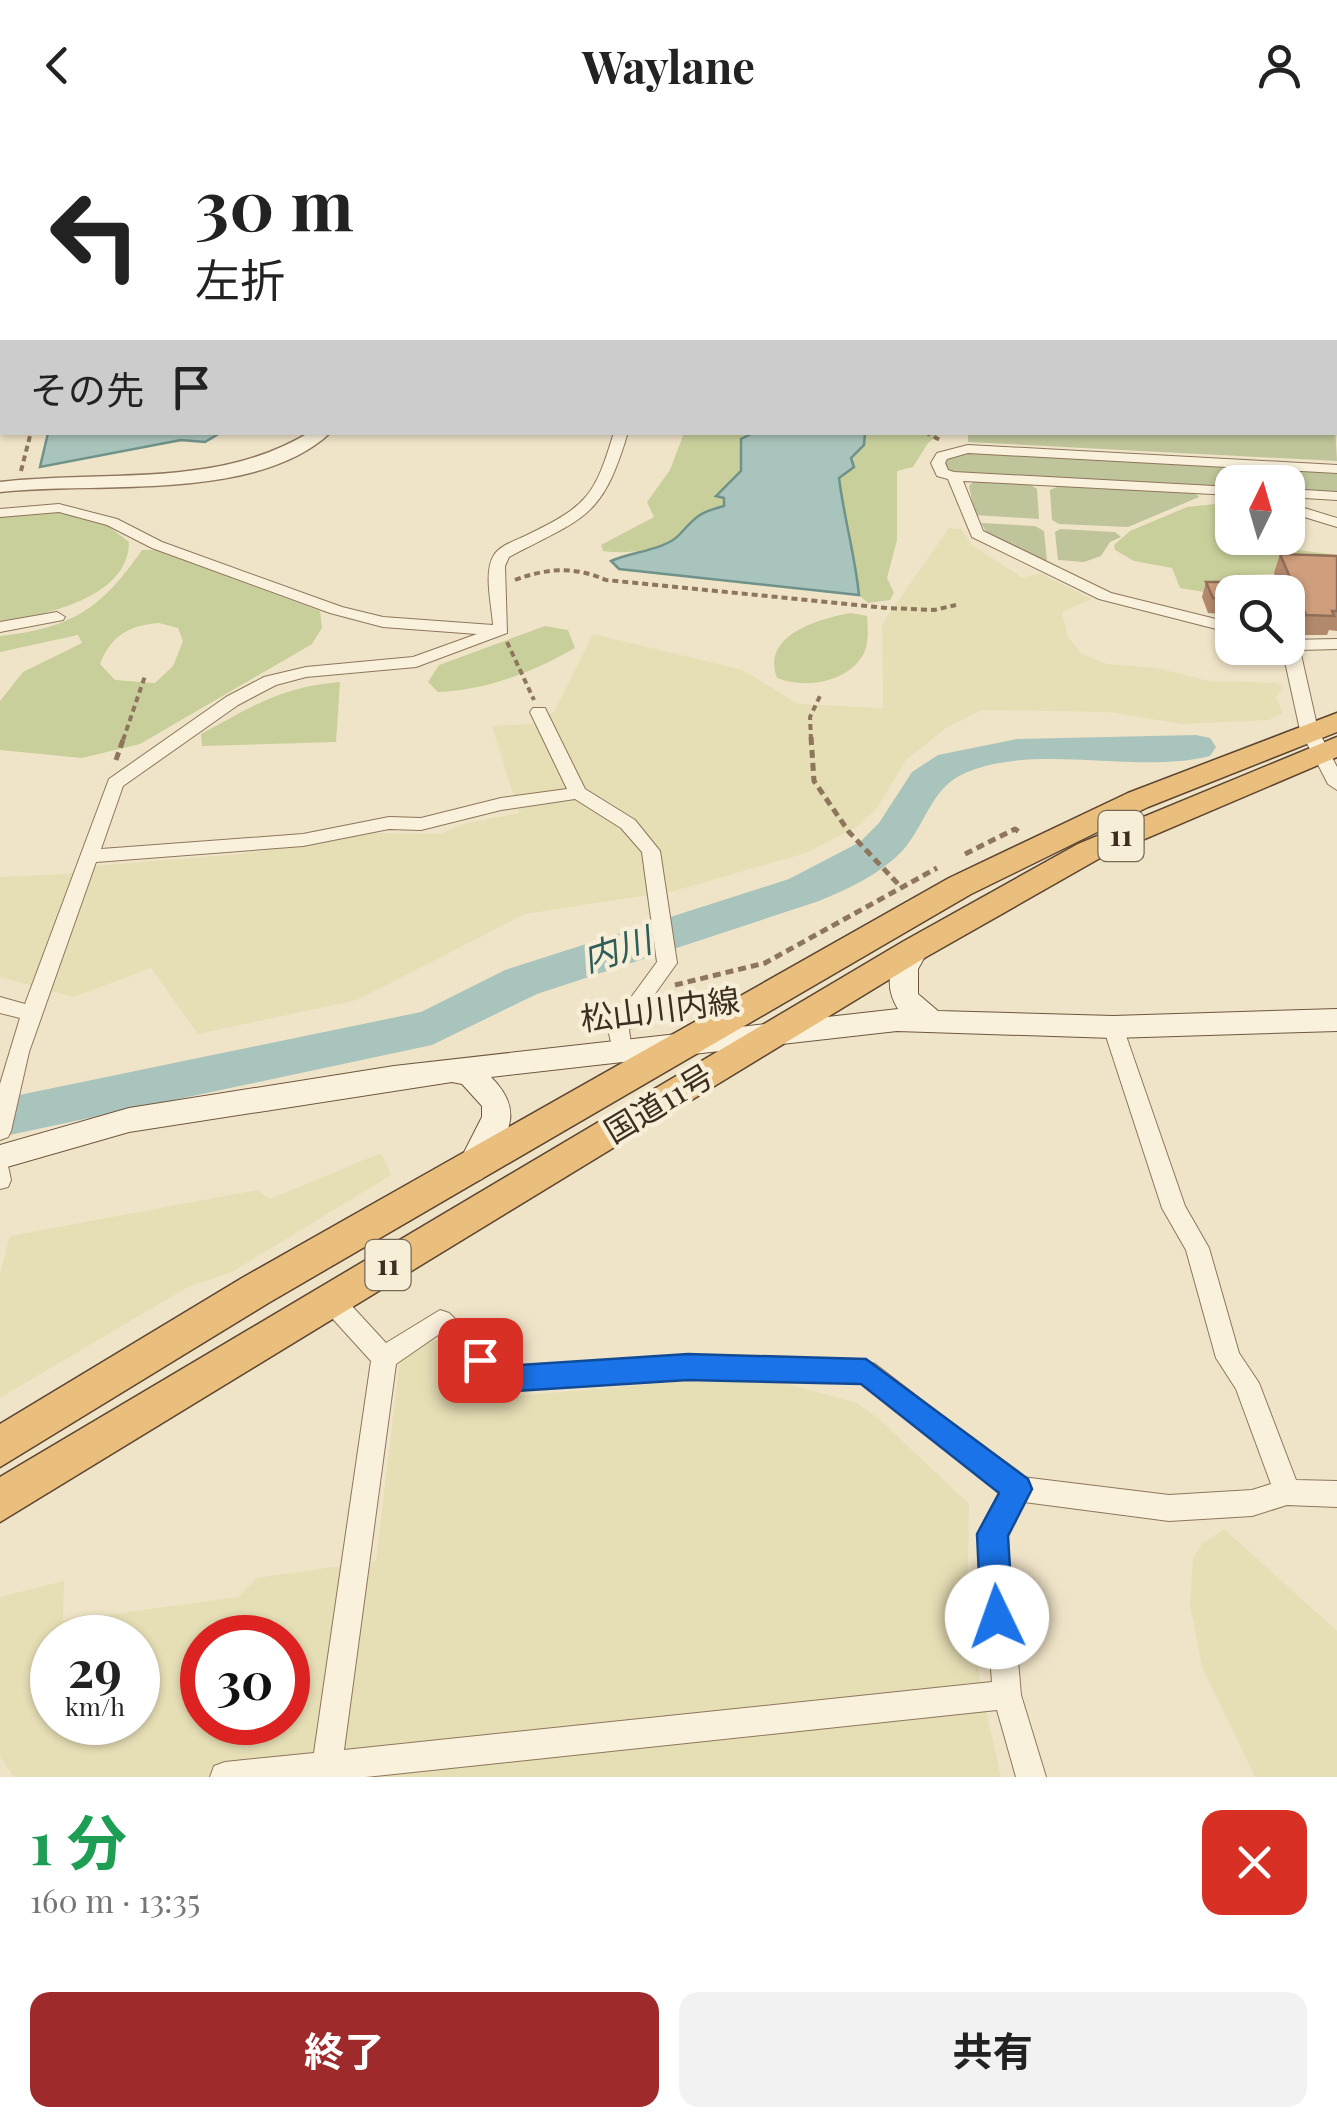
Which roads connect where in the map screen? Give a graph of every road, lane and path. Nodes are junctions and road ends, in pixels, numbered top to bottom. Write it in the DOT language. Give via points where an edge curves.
graph roads {
  1 [pos="30,435"];
  2 [pos="318,435"];
  3 [pos="619,435"];
  4 [pos="1337,469"];
  5 [pos="954,476"];
  6 [pos="9,485"];
  7 [pos="1215,489"];
  8 [pos="1305,495"];
  9 [pos="1337,496"];
  10 [pos="0,513"];
  11 [pos="1305,513"];
  12 [pos="1337,524"];
  13 [pos="498,586"];
  14 [pos="956,605"];
  15 [pos="56,617"];
  16 [pos="1215,624"];
  17 [pos="0,626"];
  18 [pos="501,630"];
  19 [pos="1337,644"];
  20 [pos="1305,645"];
  21 [pos="1297,665"];
  22 [pos="145,676"];
  23 [pos="820,696"];
  24 [pos="540,712"];
  25 [pos="1326,737"];
  26 [pos="115,783"];
  27 [pos="1337,784"];
  28 [pos="578,793"];
  29 [pos="1040,847"];
  30 [pos="88,856"];
  31 [pos="900,886"];
  32 [pos="916,949"];
  33 [pos="643,993"];
  34 [pos="0,1005"];
  35 [pos="30,1013"];
  36 [pos="928,1018"];
  37 [pos="1337,1020"];
  38 [pos="1113,1026"];
  39 [pos="778,1032"];
  40 [pos="694,1042"];
  41 [pos="621,1050"];
  42 [pos="450,1070"];
  43 [pos="0,1131"];
  44 [pos="0,1157"];
  45 [pos="471,1170"];
  46 [pos="332,1300"];
  47 [pos="384,1358"];
  48 [pos="0,1447"];
  49 [pos="1017,1489"];
  50 [pos="1287,1492"];
  51 [pos="1337,1494"];
  52 [pos="0,1500"];
  53 [pos="1007,1695"];
  54 [pos="326,1764"];
  55 [pos="225,1777"];
  56 [pos="1031,1777"];
  1 -- 6 [label="path"];
  2 -- 6 [label="street" via="284,457 221,473"];
  3 -- 13 [label="street" via="604,491 582,513 502,554"];
  4 -- 5 [label="street" via="968,449 938,463 942,473"];
  5 -- 7 [label="street"];
  5 -- 16 [label="street" via="977,534 1105,596"];
  8 -- 9 [label="street"];
  10 -- 18 [label="street" via="60,508 112,522 192,558 383,622"];
  11 -- 12 [label="street"];
  13 -- 14 [label="path" via="536,571 584,569 606,580 868,606"];
  13 -- 18 [label="street"];
  15 -- 17 [label="street"];
  18 -- 24 [label="path"];
  18 -- 26 [label="street" via="416,662 270,681"];
  19 -- 20 [label="street"];
  21 -- 25 [label="street"];
  22 -- 26 [label="path" via="115,762"];
  23 -- 31 [label="path" via="810,716 814,781"];
  24 -- 28 [label="street"];
  25 -- 27 [label="street"];
  25 -- 29 [label="highway, 国道11号 / 11" via="1138,800"];
  25 -- 32 [label="highway, 国道11号 / 11" via="1089,851"];
  26 -- 30 [label="street"];
  28 -- 30 [label="street" via="303,840"];
  28 -- 33 [label="street" via="628,824 651,851 667,964"];
  29 -- 31 [label="path" via="1015,829"];
  29 -- 40 [label="highway, 国道11号 / 11" via="828,958"];
  30 -- 35 [label="street"];
  31 -- 33 [label="path" via="765,963"];
  32 -- 36 [label="main road" via="900,977 901,989 906,1002"];
  32 -- 39 [label="highway, 国道11号 / 11"];
  33 -- 41 [label="street" via="618,1029"];
  34 -- 35 [label="street"];
  35 -- 43 [label="street"];
  36 -- 38 [label="main road, 松山川内線"];
  36 -- 39 [label="main road, 松山川内線"];
  37 -- 38 [label="main road, 松山川内線"];
  38 -- 50 [label="street" via="1174,1208 1197,1248 1228,1358 1246,1383"];
  39 -- 40 [label="main road, 松山川内線"];
  39 -- 46 [label="highway, 国道11号 / 11"];
  40 -- 41 [label="main road, 松山川内線"];
  40 -- 45 [label="highway, 国道11号 / 11"];
  41 -- 42 [label="main road, 松山川内線"];
  42 -- 44 [label="main road, 松山川内線" via="129,1120"];
  42 -- 45 [label="main road" via="471,1075 497,1102 497,1118"];
  45 -- 48 [label="highway, 国道11号 / 11" via="256,1290"];
  46 -- 47 [label="street"];
  46 -- 52 [label="highway, 国道11号 / 11"];
  47 -- 49 [label="street" via="440,1322 500,1379 688,1367 866,1372"];
  47 -- 54 [label="street"];
  49 -- 50 [label="street" via="1169,1508 1252,1504"];
  49 -- 53 [label="street" via="993,1534"];
  50 -- 51 [label="street"];
  53 -- 54 [label="street"];
  53 -- 56 [label="street"];
  54 -- 55 [label="street"];
}
